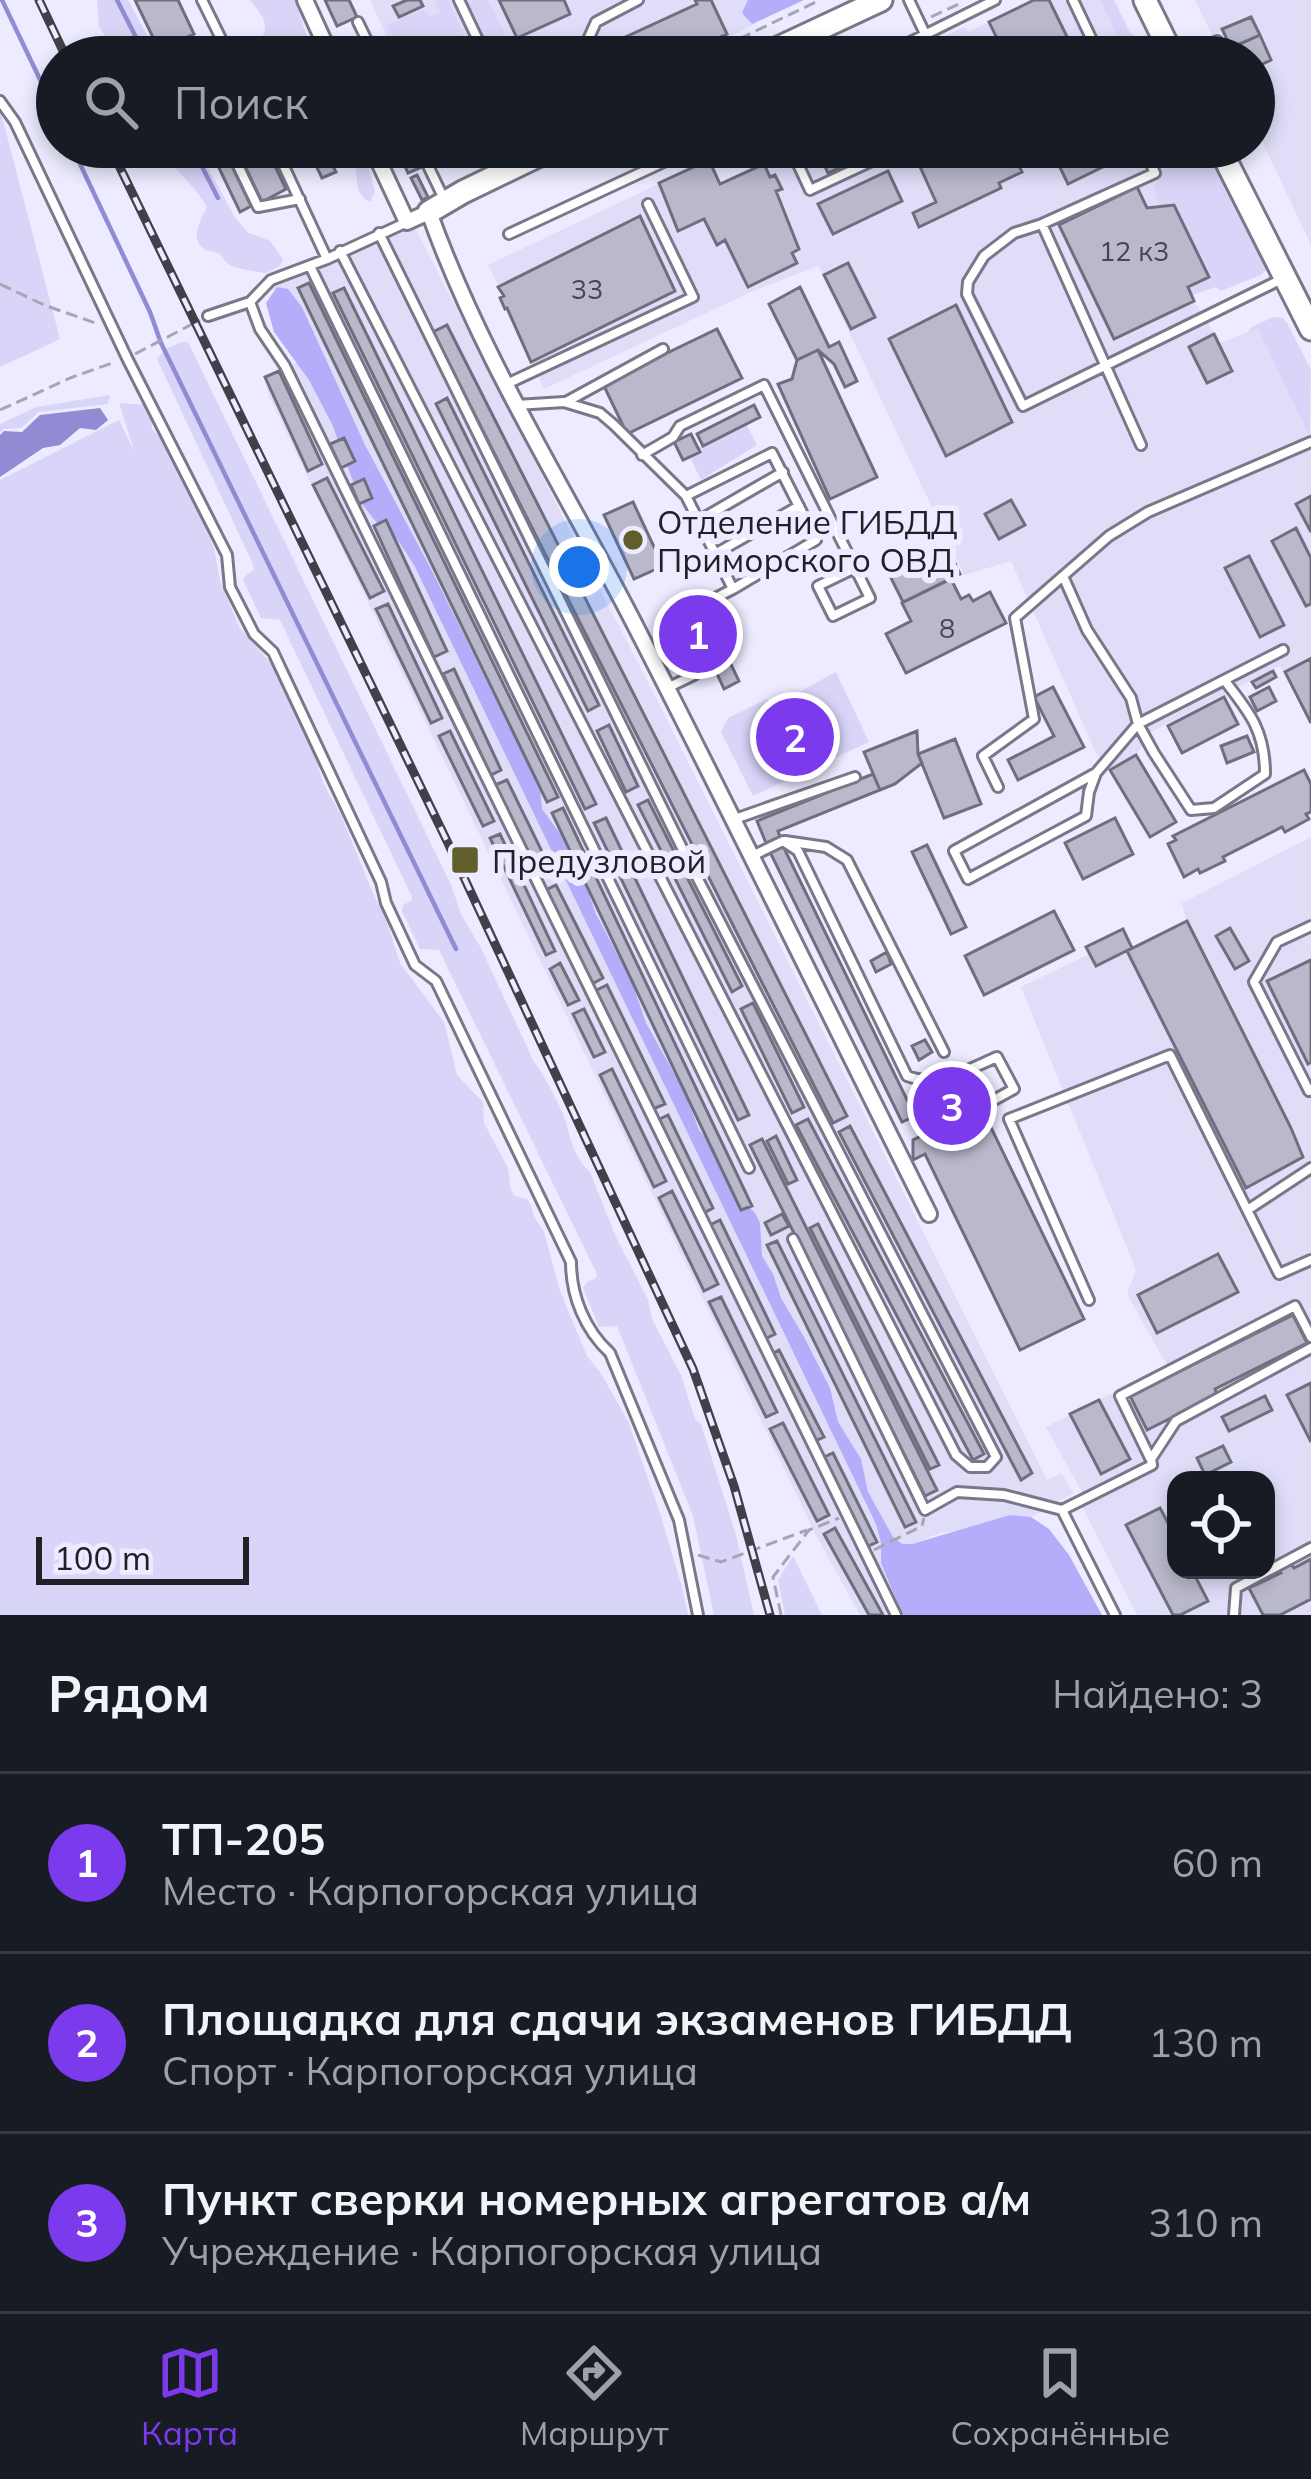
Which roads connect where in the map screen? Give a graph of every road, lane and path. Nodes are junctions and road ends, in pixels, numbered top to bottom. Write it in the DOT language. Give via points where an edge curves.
graph roads {
  1 [pos="202,0"];
  2 [pos="304,0"];
  3 [pos="459,0"];
  4 [pos="638,0"];
  5 [pos="820,0"];
  6 [pos="881,0"];
  7 [pos="909,0"];
  8 [pos="968,0"];
  9 [pos="995,0"];
  10 [pos="1073,0"];
  11 [pos="1148,1"];
  12 [pos="358,22"];
  13 [pos="920,22"];
  14 [pos="925,34"];
  15 [pos="220,36"];
  16 [pos="321,36"];
  17 [pos="365,36"];
  18 [pos="476,36"];
  19 [pos="589,36"];
  20 [pos="745,36"];
  21 [pos="804,36"];
  22 [pos="921,36"];
  23 [pos="1090,36"];
  24 [pos="1164,36"];
  25 [pos="0,101"];
  26 [pos="36,166"];
  27 [pos="37,168"];
  28 [pos="239,168"];
  29 [pos="285,168"];
  30 [pos="383,168"];
  31 [pos="426,168"];
  32 [pos="515,168"];
  33 [pos="651,168"];
  34 [pos="800,168"];
  35 [pos="857,168"];
  36 [pos="1153,168"];
  37 [pos="1230,168"];
  38 [pos="300,199"];
  39 [pos="648,203"];
  40 [pos="438,207"];
  41 [pos="407,222"];
  42 [pos="1042,224"];
  43 [pos="379,233"];
  44 [pos="509,235"];
  45 [pos="340,251"];
  46 [pos="327,259"];
  47 [pos="310,266"];
  48 [pos="1285,277"];
  49 [pos="0,284"];
  50 [pos="250,302"];
  51 [pos="208,316"];
  52 [pos="1311,329"];
  53 [pos="114,330"];
  54 [pos="663,349"];
  55 [pos="128,358"];
  56 [pos="1106,365"];
  57 [pos="506,384"];
  58 [pos="565,402"];
  59 [pos="516,405"];
  60 [pos="0,410"];
  61 [pos="1311,442"];
  62 [pos="1141,445"];
  63 [pos="641,455"];
  64 [pos="783,472"];
  65 [pos="686,496"];
  66 [pos="800,506"];
  67 [pos="698,521"];
  68 [pos="715,554"];
  69 [pos="855,568"];
  70 [pos="1064,576"];
  71 [pos="733,590"];
  72 [pos="1283,650"];
  73 [pos="1225,681"];
  74 [pos="667,688"];
  75 [pos="1138,724"];
  76 [pos="1096,773"];
  77 [pos="855,777"];
  78 [pos="998,787"];
  79 [pos="732,820"];
  80 [pos="783,841"];
  81 [pos="750,856"];
  82 [pos="1311,926"];
  83 [pos="944,1052"];
  84 [pos="1311,1090"];
  85 [pos="981,1107"];
  86 [pos="913,1140"];
  87 [pos="897,1150"];
  88 [pos="749,1168"];
  89 [pos="1311,1168"];
  90 [pos="1249,1209"];
  91 [pos="928,1214"];
  92 [pos="793,1239"];
  93 [pos="1311,1260"];
  94 [pos="1089,1300"];
  95 [pos="1311,1337"];
  96 [pos="1311,1348"];
  97 [pos="1150,1459"];
  98 [pos="925,1510"];
  99 [pos="1062,1510"];
  100 [pos="847,1516"];
  101 [pos="809,1530"];
  102 [pos="1311,1548"];
  103 [pos="686,1552"];
  104 [pos="866,1554"];
  105 [pos="698,1615"];
  106 [pos="781,1615"];
  107 [pos="896,1615"];
  108 [pos="1115,1615"];
  109 [pos="1234,1615"];
  1 -- 15 [label="lane"];
  2 -- 16 [label="street"];
  3 -- 18 [label="lane"];
  4 -- 19 [label="lane" via="596,22"];
  5 -- 20 [label="path"];
  6 -- 21 [label="street"];
  7 -- 13 [label="lane"];
  8 -- 13 [label="path"];
  9 -- 14 [label="lane"];
  10 -- 23 [label="lane"];
  11 -- 24 [label="street"];
  12 -- 17 [label="lane"];
  13 -- 14 [label="lane"];
  14 -- 22 [label="lane"];
  25 -- 26 [label="lane"];
  27 -- 53 [label="lane"];
  28 -- 38 [label="lane" via="258,208"];
  29 -- 38 [label="lane"];
  30 -- 41 [label="street"];
  31 -- 40 [label="lane"];
  32 -- 40 [label="street"];
  33 -- 44 [label="lane"];
  34 -- 35 [label="lane" via="810,190"];
  36 -- 42 [label="lane"];
  37 -- 48 [label="street"];
  38 -- 46 [label="lane"];
  39 -- 57 [label="lane" via="693,297"];
  40 -- 41 [label="street"];
  40 -- 57 [label="street" via="443,251"];
  41 -- 43 [label="lane"];
  42 -- 56 [label="lane"];
  42 -- 56 [label="lane" via="984,256 968,294 1023,406"];
  43 -- 45 [label="lane"];
  43 -- 45 [label="lane" via="684,852 996,1456 987,1467 956,1456"];
  45 -- 46 [label="lane"];
  46 -- 47 [label="lane"];
  47 -- 50 [label="lane" via="272,280"];
  47 -- 88 [label="lane"];
  48 -- 52 [label="street"];
  48 -- 56 [label="lane"];
  49 -- 53 [label="path"];
  50 -- 51 [label="lane"];
  50 -- 100 [label="lane"];
  51 -- 55 [label="path"];
  53 -- 55 [label="lane"];
  54 -- 58 [label="lane"];
  55 -- 60 [label="path"];
  55 -- 103 [label="lane" via="415,965 436,981 571,1262 571,1286 594,1338 610,1353"];
  56 -- 62 [label="lane"];
  57 -- 59 [label="street"];
  58 -- 59 [label="lane"];
  58 -- 63 [label="lane" via="600,413"];
  59 -- 74 [label="street"];
  61 -- 70 [label="lane" via="1148,512"];
  63 -- 65 [label="lane"];
  63 -- 69 [label="lane" via="680,426 764,386"];
  64 -- 65 [label="lane" via="772,453"];
  64 -- 66 [label="lane"];
  64 -- 67 [label="lane"];
  65 -- 67 [label="lane"];
  66 -- 68 [label="lane"];
  66 -- 71 [label="lane" via="816,540"];
  67 -- 68 [label="lane"];
  68 -- 71 [label="lane"];
  69 -- 69 [label="lane" via="870,598 832,616 818,586"];
  70 -- 75 [label="lane"];
  70 -- 78 [label="lane" via="1015,618 1034,718 983,756"];
  71 -- 74 [label="lane" via="668,622 694,675"];
  72 -- 73 [label="lane"];
  73 -- 75 [label="lane"];
  73 -- 75 [label="lane" via="1262,736 1265,774 1214,808 1191,810"];
  74 -- 79 [label="street"];
  75 -- 76 [label="lane"];
  76 -- 76 [label="lane" via="954,851 968,880 1086,817"];
  77 -- 79 [label="lane"];
  79 -- 81 [label="street"];
  80 -- 81 [label="lane"];
  80 -- 83 [label="lane" via="826,847 847,860"];
  80 -- 85 [label="lane" via="798,851 908,1076 924,1082 957,1075 997,1057 1013,1089"];
  81 -- 87 [label="street"];
  82 -- 84 [label="lane" via="1277,942 1254,982"];
  86 -- 87 [label="lane"];
  87 -- 91 [label="street"];
  89 -- 90 [label="lane"];
  90 -- 93 [label="lane" via="1279,1274"];
  90 -- 94 [label="lane" via="1170,1055 1009,1119"];
  92 -- 98 [label="lane"];
  95 -- 97 [label="lane" via="1295,1306 1120,1396"];
  96 -- 97 [label="lane" via="1176,1421"];
  97 -- 99 [label="lane" via="1152,1465"];
  98 -- 99 [label="lane" via="957,1492"];
  98 -- 104 [label="path" via="922,1526"];
  99 -- 108 [label="lane"];
  100 -- 101 [label="path"];
  100 -- 104 [label="lane"];
  101 -- 103 [label="path" via="721,1562"];
  101 -- 106 [label="path" via="773,1577"];
  102 -- 109 [label="lane" via="1237,1588"];
  103 -- 105 [label="lane"];
  104 -- 107 [label="lane"];
}
